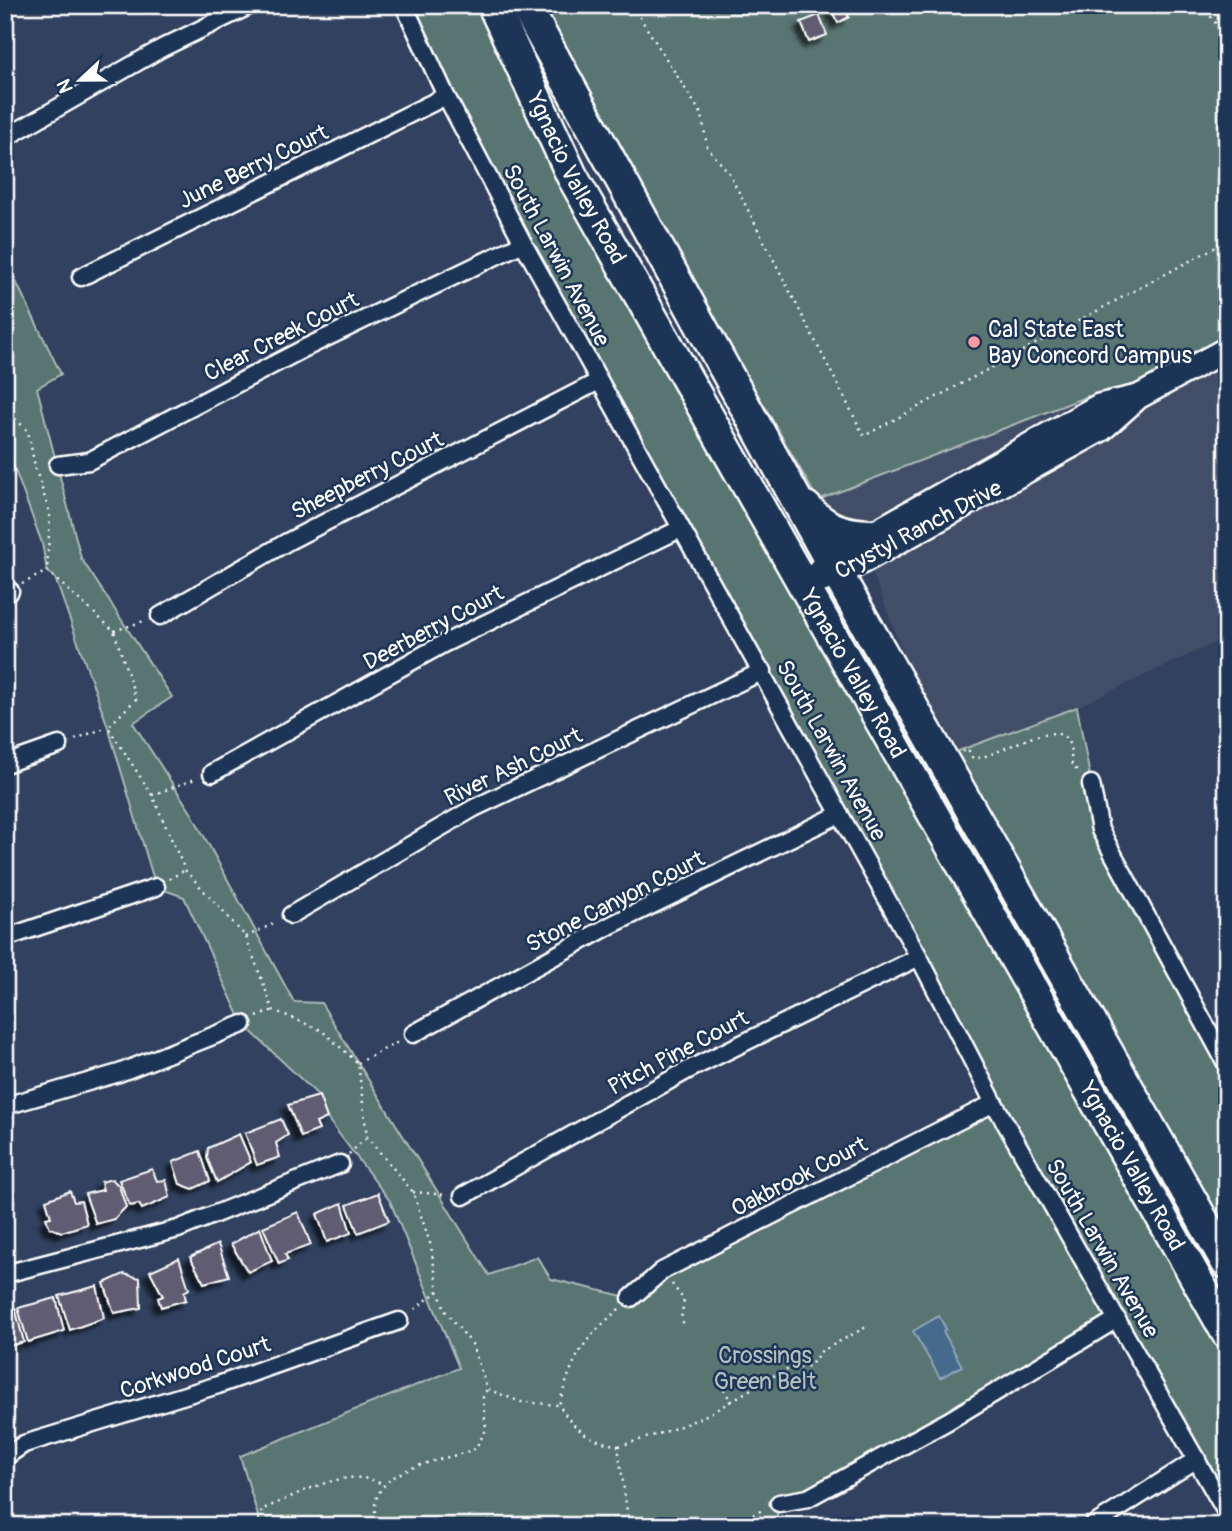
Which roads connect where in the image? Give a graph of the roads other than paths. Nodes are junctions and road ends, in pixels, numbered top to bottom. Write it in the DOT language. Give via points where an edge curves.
graph roads {
  1 [pos="251,5"];
  2 [pos="404,5"];
  3 [pos="493,5"];
  4 [pos="525,5"];
  5 [pos="446,96"];
  6 [pos="5,138"];
  7 [pos="523,243"];
  8 [pos="81,277"];
  9 [pos="1227,349"];
  10 [pos="599,381"];
  11 [pos="1138,397"];
  12 [pos="58,465"];
  13 [pos="790,488"];
  14 [pos="680,529"];
  15 [pos="870,535"];
  16 [pos="833,567"];
  17 [pos="807,585"];
  18 [pos="160,616"];
  19 [pos="763,671"];
  20 [pos="59,745"];
  21 [pos="5,764"];
  22 [pos="212,773"];
  23 [pos="1091,785"];
  24 [pos="841,814"];
  25 [pos="156,887"];
  26 [pos="291,915"];
  27 [pos="5,938"];
  28 [pos="919,957"];
  29 [pos="243,1024"];
  30 [pos="413,1034"];
  31 [pos="1227,1065"];
  32 [pos="994,1103"];
  33 [pos="5,1106"];
  34 [pos="340,1164"];
  35 [pos="463,1196"];
  36 [pos="1227,1263"];
  37 [pos="5,1274"];
  38 [pos="631,1298"];
  39 [pos="1117,1319"];
  40 [pos="399,1321"];
  41 [pos="1227,1333"];
  42 [pos="5,1457"];
  43 [pos="1197,1459"];
  44 [pos="779,1503"];
  45 [pos="1227,1514"];
  46 [pos="1093,1526"];
  1 -- 6 [label="street" via="162,48"];
  2 -- 5 [label="street, South Larwin Avenue"];
  3 -- 17 [label="highway, Ygnacio Valley Road" via="572,176"];
  4 -- 13 [label="highway, Ygnacio Valley Road"];
  5 -- 7 [label="street, South Larwin Avenue"];
  5 -- 8 [label="street, June Berry Court"];
  7 -- 10 [label="street, South Larwin Avenue"];
  7 -- 12 [label="street, Clear Creek Court" via="305,348 89,461"];
  9 -- 11 [label="street, Crystyl Ranch Drive"];
  10 -- 14 [label="street, South Larwin Avenue"];
  10 -- 18 [label="street, Sheepberry Court" via="287,542"];
  11 -- 15 [label="street, Crystyl Ranch Drive" via="1099,407"];
  11 -- 16 [label="street, Crystyl Ranch Drive" via="1102,429"];
  13 -- 15 [label="highway" via="820,523 845,534"];
  13 -- 16 [label="highway, Ygnacio Valley Road"];
  14 -- 19 [label="street, South Larwin Avenue"];
  14 -- 22 [label="street, Deerberry Court" via="443,644"];
  15 -- 16 [label="street, Crystyl Ranch Drive"];
  16 -- 17 [label="street, Crystyl Ranch Drive"];
  16 -- 36 [label="highway, Ygnacio Valley Road"];
  17 -- 41 [label="highway, Ygnacio Valley Road"];
  19 -- 24 [label="street, South Larwin Avenue"];
  19 -- 26 [label="street, River Ash Court" via="474,808"];
  20 -- 21 [label="street"];
  23 -- 31 [label="street" via="1100,830"];
  24 -- 28 [label="street, South Larwin Avenue"];
  24 -- 30 [label="street, Stone Canyon Court" via="611,925"];
  25 -- 27 [label="street"];
  28 -- 32 [label="street, South Larwin Avenue"];
  28 -- 35 [label="street, Pitch Pine Court" via="688,1070"];
  29 -- 33 [label="street" via="119,1073"];
  32 -- 38 [label="street, Oakbrook Court" via="662,1271"];
  32 -- 39 [label="street, South Larwin Avenue"];
  34 -- 37 [label="street" via="177,1229"];
  39 -- 43 [label="street, South Larwin Avenue"];
  39 -- 44 [label="street" via="948,1421 807,1498"];
  40 -- 42 [label="street, Corkwood Court" via="218,1385 24,1444"];
  43 -- 45 [label="street, South Larwin Avenue"];
  43 -- 46 [label="street"];
}
